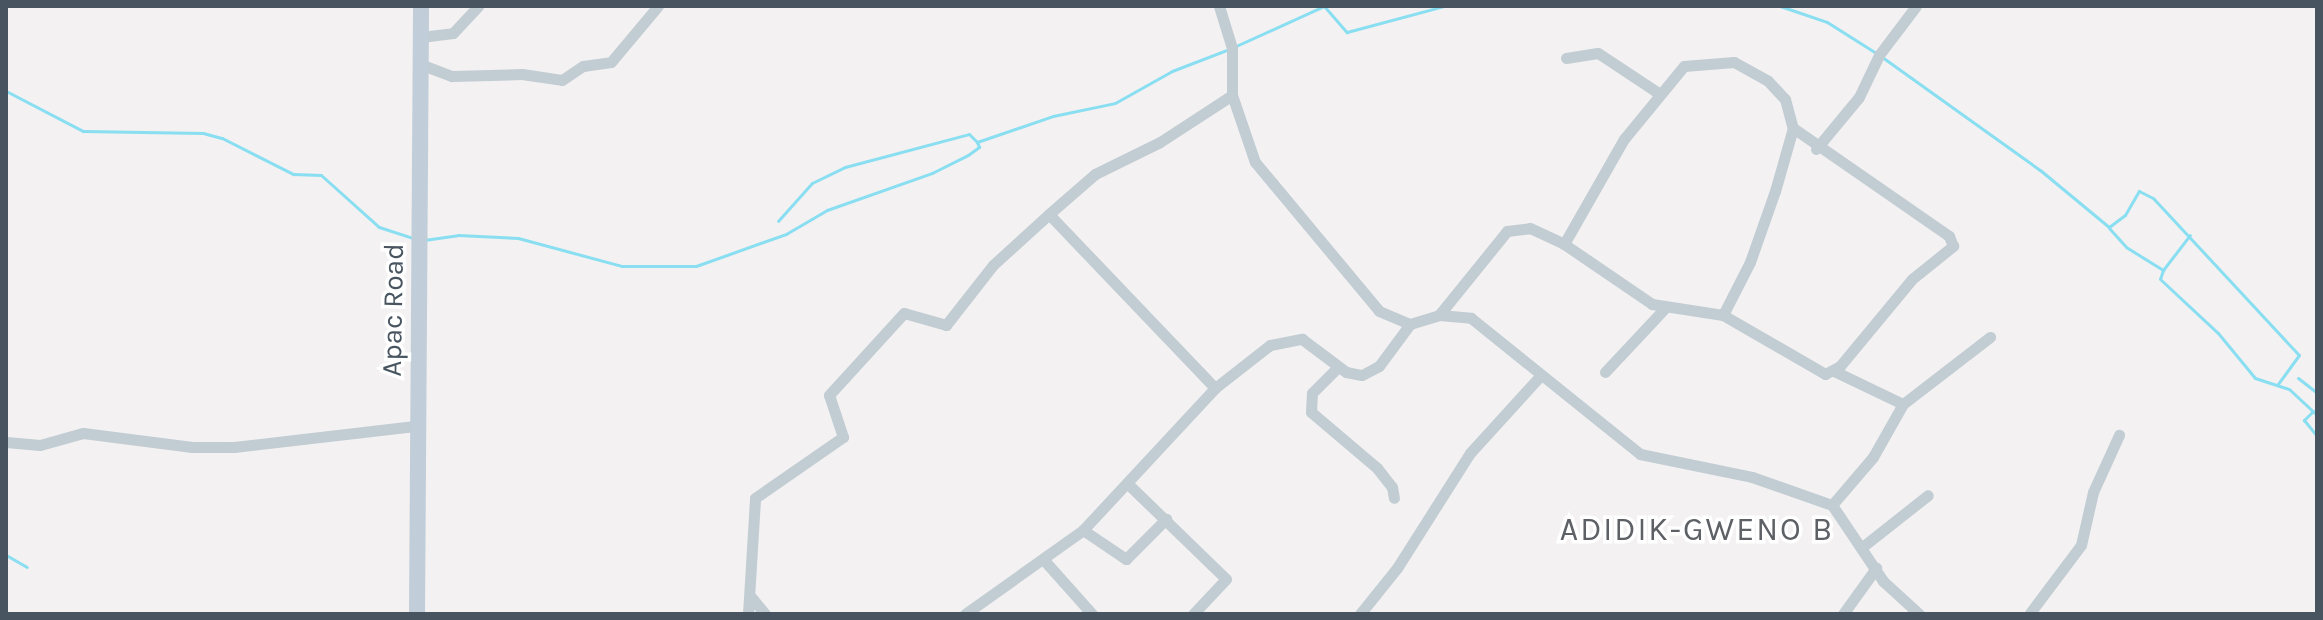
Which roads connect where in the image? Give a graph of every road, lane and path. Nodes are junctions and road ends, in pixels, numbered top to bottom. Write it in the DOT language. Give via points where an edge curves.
graph roads {
  1 [pos="421,6"];
  2 [pos="478,6"];
  3 [pos="658,6"];
  4 [pos="1219,6"];
  5 [pos="1916,6"];
  6 [pos="421,37"];
  7 [pos="1566,58"];
  8 [pos="420,64"];
  9 [pos="1660,94"];
  10 [pos="1232,95"];
  11 [pos="1793,128"];
  12 [pos="1816,149"];
  13 [pos="1049,214"];
  14 [pos="1564,244"];
  15 [pos="1665,308"];
  16 [pos="1439,315"];
  17 [pos="1723,315"];
  18 [pos="1410,324"];
  19 [pos="1990,337"];
  20 [pos="1338,367"];
  21 [pos="1834,371"];
  22 [pos="1605,372"];
  23 [pos="1541,375"];
  24 [pos="1215,388"];
  25 [pos="1903,404"];
  26 [pos="415,426"];
  27 [pos="2119,435"];
  28 [pos="6,442"];
  29 [pos="1128,484"];
  30 [pos="1928,495"];
  31 [pos="1394,498"];
  32 [pos="1832,505"];
  33 [pos="1166,519"];
  34 [pos="1083,530"];
  35 [pos="1861,548"];
  36 [pos="1043,559"];
  37 [pos="1876,568"];
  38 [pos="752,598"];
  39 [pos="417,614"];
  40 [pos="748,614"];
  41 [pos="765,614"];
  42 [pos="965,614"];
  43 [pos="1092,614"];
  44 [pos="1193,614"];
  45 [pos="1360,614"];
  46 [pos="1843,614"];
  47 [pos="1919,614"];
  48 [pos="2030,614"];
  1 -- 6 [label="main road, Apac Road"];
  2 -- 6 [label="street" via="453,33"];
  3 -- 8 [label="street" via="611,62 583,66 562,80 522,74 452,76"];
  4 -- 10 [label="street" via="1232,48"];
  5 -- 12 [label="street" via="1879,55 1859,97"];
  6 -- 8 [label="main road, Apac Road"];
  7 -- 9 [label="street" via="1598,53"];
  8 -- 26 [label="main road, Apac Road" via="422,301"];
  9 -- 11 [label="street" via="1684,66 1704,60 1734,62 1778,90 1789,106"];
  9 -- 14 [label="street" via="1609,161"];
  10 -- 13 [label="street" via="1160,142 1095,174"];
  10 -- 18 [label="street" via="1255,162 1379,311"];
  11 -- 12 [label="street"];
  11 -- 17 [label="street" via="1750,262"];
  12 -- 21 [label="street" via="1953,242 1948,253 1903,287"];
  13 -- 24 [label="street"];
  13 -- 38 [label="street" via="993,265 946,325 904,313 829,395 843,437 755,498 749,540"];
  14 -- 15 [label="street" via="1644,300"];
  14 -- 16 [label="street" via="1530,228 1507,231"];
  15 -- 17 [label="street"];
  15 -- 22 [label="street"];
  16 -- 18 [label="street"];
  16 -- 23 [label="street" via="1479,321"];
  17 -- 21 [label="street" via="1825,374"];
  18 -- 20 [label="street" via="1369,373 1353,374"];
  19 -- 25 [label="street"];
  20 -- 24 [label="street" via="1302,339 1282,339"];
  20 -- 31 [label="street" via="1312,393 1311,412 1377,468"];
  21 -- 25 [label="street"];
  23 -- 32 [label="street" via="1640,454 1752,477"];
  23 -- 45 [label="street" via="1474,447 1397,568"];
  24 -- 29 [label="street"];
  25 -- 32 [label="street" via="1873,457"];
  26 -- 28 [label="street" via="234,447 83,433 40,445"];
  26 -- 39 [label="main road, Apac Road"];
  27 -- 48 [label="street" via="2097,480 2081,545"];
  29 -- 33 [label="street"];
  29 -- 34 [label="street"];
  30 -- 35 [label="street"];
  32 -- 35 [label="street"];
  33 -- 34 [label="street" via="1126,559"];
  33 -- 44 [label="street" via="1226,579"];
  34 -- 36 [label="street"];
  35 -- 37 [label="street"];
  36 -- 42 [label="street"];
  36 -- 43 [label="street"];
  37 -- 46 [label="street"];
  37 -- 47 [label="street"];
  38 -- 40 [label="street"];
  38 -- 41 [label="street"];
}
